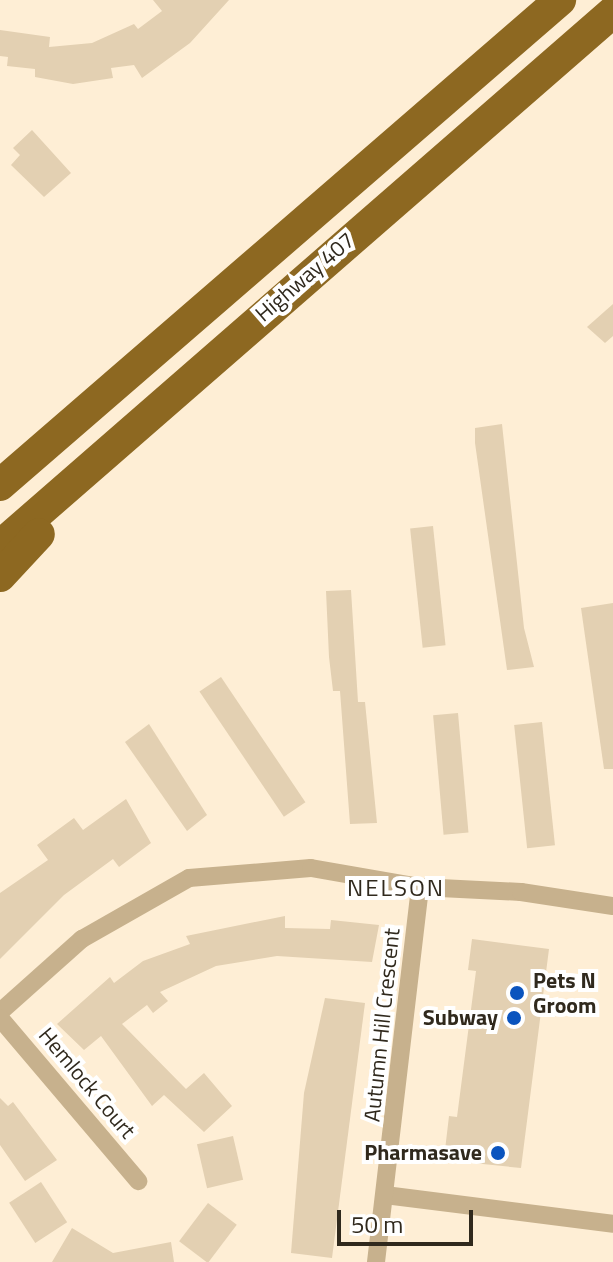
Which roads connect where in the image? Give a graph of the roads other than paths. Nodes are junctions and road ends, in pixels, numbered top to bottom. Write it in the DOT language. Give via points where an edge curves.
graph roads {
  1 [pos="560,0"];
  2 [pos="613,12"];
  3 [pos="125,432"];
  4 [pos="0,485"];
  5 [pos="0,546"];
  6 [pos="0,576"];
  7 [pos="420,887"];
  8 [pos="613,906"];
  9 [pos="0,1015"];
  10 [pos="138,1181"];
  11 [pos="385,1195"];
  12 [pos="613,1224"];
  13 [pos="376,1262"];
  1 -- 4 [label="highway, Highway 407"];
  2 -- 3 [label="highway, Highway 407"];
  3 -- 5 [label="highway, Highway 407"];
  3 -- 6 [label="highway"];
  7 -- 8 [label="street" via="521,892"];
  7 -- 9 [label="street" via="311,868 189,878 82,939"];
  7 -- 11 [label="street, Autumn Hill Crescent"];
  9 -- 10 [label="street, Hemlock Court"];
  11 -- 12 [label="street"];
  11 -- 13 [label="street, Autumn Hill Crescent"];
}
